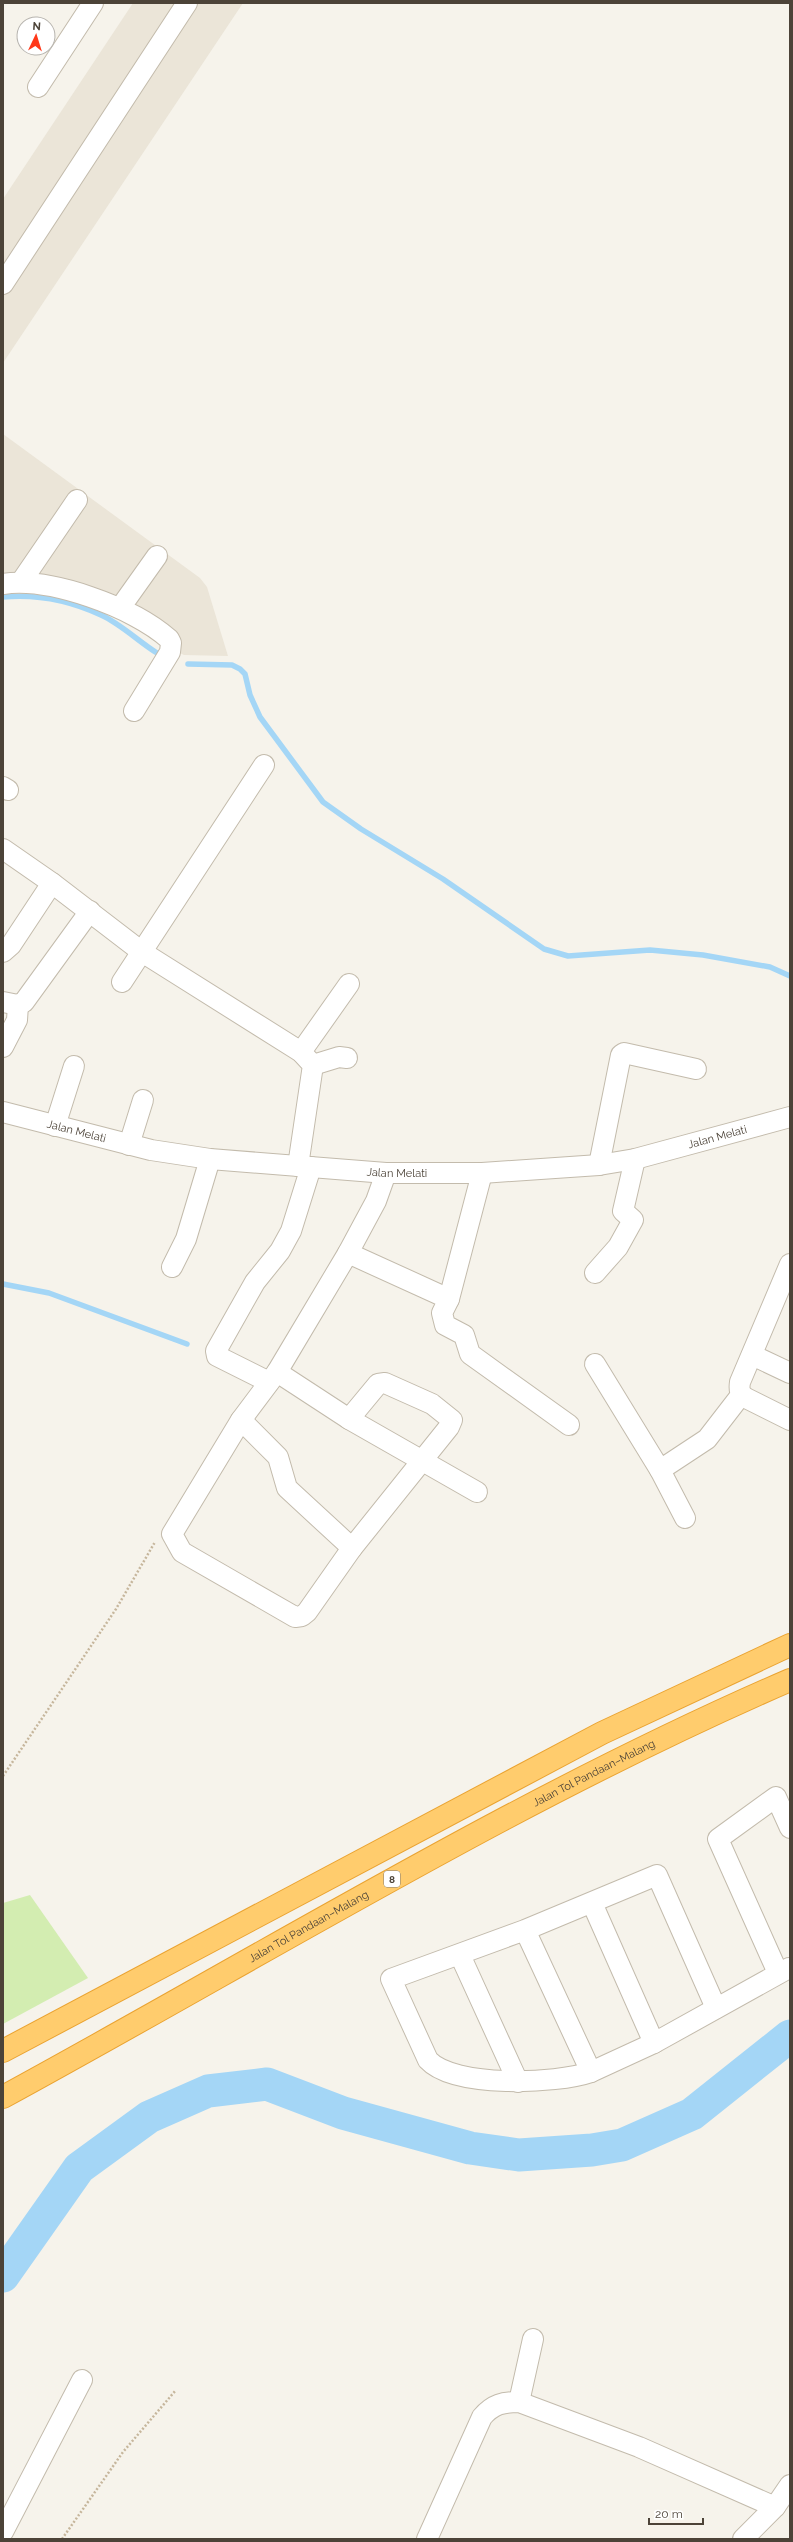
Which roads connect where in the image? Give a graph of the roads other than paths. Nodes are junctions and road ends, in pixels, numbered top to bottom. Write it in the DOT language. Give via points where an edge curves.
graph roads {
  1 [pos="93,3"];
  2 [pos="187,3"];
  3 [pos="38,88"];
  4 [pos="3,284"];
  5 [pos="77,500"];
  6 [pos="157,556"];
  7 [pos="12,583"];
  8 [pos="120,608"];
  9 [pos="134,711"];
  10 [pos="264,765"];
  11 [pos="3,850"];
  12 [pos="52,883"];
  13 [pos="90,911"];
  14 [pos="3,952"];
  15 [pos="142,952"];
  16 [pos="122,982"];
  17 [pos="349,984"];
  18 [pos="10,1004"];
  19 [pos="3,1047"];
  20 [pos="307,1058"];
  21 [pos="347,1058"];
  22 [pos="74,1066"];
  23 [pos="696,1069"];
  24 [pos="143,1100"];
  25 [pos="3,1112"];
  26 [pos="790,1118"];
  27 [pos="55,1126"];
  28 [pos="129,1145"];
  29 [pos="210,1159"];
  30 [pos="599,1165"];
  31 [pos="305,1166"];
  32 [pos="634,1167"];
  33 [pos="386,1173"];
  34 [pos="482,1173"];
  35 [pos="348,1253"];
  36 [pos="790,1264"];
  37 [pos="172,1267"];
  38 [pos="595,1273"];
  39 [pos="448,1299"];
  40 [pos="752,1355"];
  41 [pos="595,1364"];
  42 [pos="790,1373"];
  43 [pos="268,1377"];
  44 [pos="741,1395"];
  45 [pos="350,1419"];
  46 [pos="241,1420"];
  47 [pos="790,1420"];
  48 [pos="569,1425"];
  49 [pos="423,1459"];
  50 [pos="660,1470"];
  51 [pos="476,1492"];
  52 [pos="685,1518"];
  53 [pos="352,1548"];
  54 [pos="790,1645"];
  55 [pos="790,1680"];
  56 [pos="790,1828"];
  57 [pos="592,1903"];
  58 [pos="525,1930"];
  59 [pos="460,1955"];
  60 [pos="784,1970"];
  61 [pos="716,2008"];
  62 [pos="654,2043"];
  63 [pos="3,2050"];
  64 [pos="591,2072"];
  65 [pos="518,2082"];
  66 [pos="3,2097"];
  67 [pos="533,2339"];
  68 [pos="82,2380"];
  69 [pos="519,2402"];
  70 [pos="790,2485"];
  71 [pos="775,2507"];
  72 [pos="3,2532"];
  73 [pos="427,2539"];
  74 [pos="743,2539"];
  1 -- 3 [label="street"];
  2 -- 4 [label="street"];
  5 -- 7 [label="street"];
  6 -- 8 [label="street"];
  7 -- 8 [label="street" via="52,586"];
  8 -- 9 [label="street" via="164,634 171,643 170,652"];
  10 -- 15 [label="street"];
  11 -- 12 [label="street"];
  12 -- 13 [label="street"];
  12 -- 14 [label="street" via="12,945"];
  13 -- 15 [label="street"];
  13 -- 18 [label="street" via="24,1002"];
  15 -- 16 [label="street"];
  15 -- 20 [label="street"];
  17 -- 20 [label="street"];
  18 -- 19 [label="street" via="17,1020"];
  20 -- 21 [label="street"];
  20 -- 31 [label="street"];
  22 -- 27 [label="street"];
  23 -- 30 [label="street" via="624,1053 621,1055"];
  24 -- 28 [label="street"];
  25 -- 27 [label="street, Jalan Melati"];
  26 -- 32 [label="street, Jalan Melati"];
  27 -- 28 [label="street, Jalan Melati"];
  28 -- 29 [label="street, Jalan Melati"];
  29 -- 31 [label="street, Jalan Melati"];
  29 -- 37 [label="street" via="186,1239"];
  30 -- 32 [label="street, Jalan Melati"];
  30 -- 34 [label="street, Jalan Melati"];
  31 -- 33 [label="street, Jalan Melati"];
  31 -- 43 [label="street" via="291,1232 280,1251 255,1282 216,1351 217,1356"];
  32 -- 38 [label="street" via="623,1211 633,1220 618,1247"];
  33 -- 34 [label="street, Jalan Melati"];
  33 -- 35 [label="street" via="376,1201"];
  34 -- 39 [label="street"];
  35 -- 39 [label="street"];
  35 -- 43 [label="street"];
  36 -- 40 [label="street"];
  39 -- 48 [label="street" via="442,1313 445,1325 464,1335 470,1354"];
  40 -- 42 [label="street"];
  40 -- 44 [label="street" via="740,1382"];
  41 -- 50 [label="street"];
  43 -- 45 [label="street"];
  43 -- 46 [label="street"];
  44 -- 47 [label="street"];
  44 -- 50 [label="street" via="707,1439"];
  45 -- 49 [label="street"];
  45 -- 49 [label="street" via="378,1384 393,1385 432,1404 452,1420"];
  46 -- 53 [label="street" via="278,1457 287,1488"];
  46 -- 53 [label="street" via="172,1534 182,1552 276,1608 299,1618 307,1612"];
  49 -- 51 [label="street"];
  49 -- 53 [label="street"];
  50 -- 52 [label="street"];
  54 -- 63 [label="highway" via="602,1733"];
  55 -- 66 [label="highway, Jalan Tol Pandaan–Malang / 8" via="719,1711 600,1769 429,1858 168,2007"];
  56 -- 60 [label="street" via="776,1797 718,1838"];
  57 -- 58 [label="street"];
  57 -- 61 [label="street" via="657,1875"];
  57 -- 62 [label="street"];
  58 -- 59 [label="street"];
  58 -- 64 [label="street"];
  59 -- 65 [label="street"];
  59 -- 65 [label="street" via="391,1979 428,2060 435,2067 495,2081"];
  60 -- 61 [label="street"];
  61 -- 62 [label="street"];
  62 -- 64 [label="street"];
  64 -- 65 [label="street" via="572,2078"];
  67 -- 69 [label="street"];
  68 -- 72 [label="street"];
  69 -- 71 [label="street" via="638,2447"];
  69 -- 73 [label="street" via="497,2404 482,2417"];
  70 -- 71 [label="street"];
  71 -- 74 [label="street"];
}
